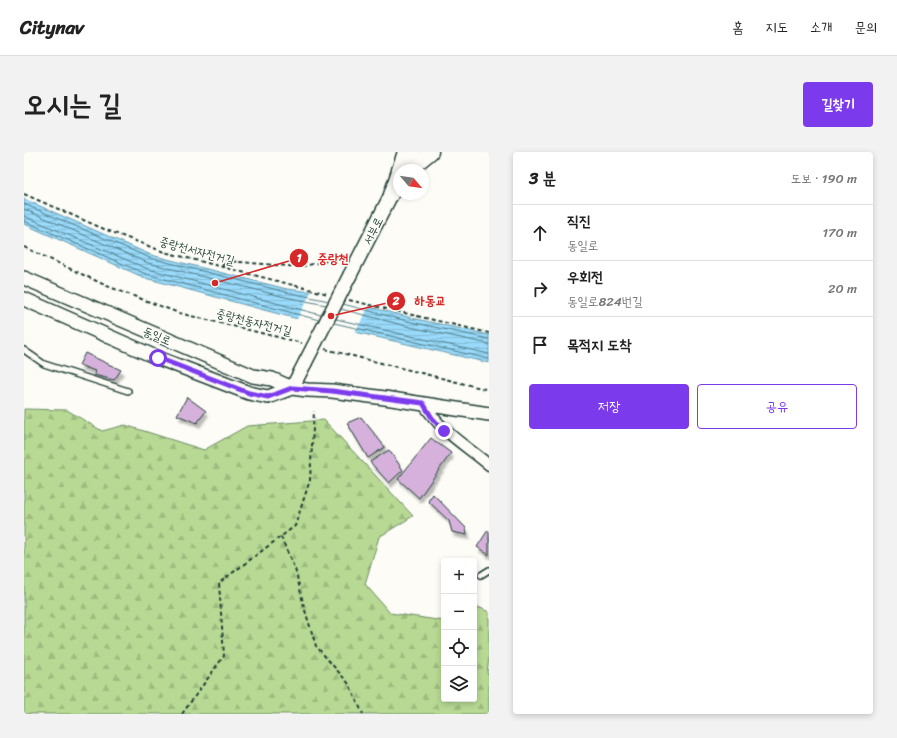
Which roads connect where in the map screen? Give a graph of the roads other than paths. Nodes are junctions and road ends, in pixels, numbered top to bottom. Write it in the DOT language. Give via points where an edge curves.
graph roads {
  1 [pos="405,152"];
  2 [pos="414,152"];
  3 [pos="431,152"];
  4 [pos="401,164"];
  5 [pos="407,164"];
  6 [pos="416,164"];
  7 [pos="393,189"];
  8 [pos="393,191"];
  9 [pos="391,195"];
  10 [pos="24,278"];
  11 [pos="24,299"];
  12 [pos="24,350"];
  13 [pos="292,388"];
  14 [pos="128,391"];
  15 [pos="423,403"];
  16 [pos="489,414"];
  17 [pos="489,465"];
  18 [pos="489,570"];
  19 [pos="481,575"];
  1 -- 4 [label="main road"];
  2 -- 5 [label="street"];
  3 -- 6 [label="main road"];
  7 -- 9 [label="main road"];
  8 -- 9 [label="street, 서부로"];
  9 -- 13 [label="street, 서부로, bridge"];
  10 -- 13 [label="street, 동일로" via="253,376 272,379"];
  11 -- 13 [label="street, 동일로" via="158,358 249,393 268,397"];
  12 -- 14 [label="lane" via="44,364"];
  13 -- 15 [label="street, 동일로"];
  15 -- 16 [label="street, 동일로"];
  15 -- 17 [label="street" via="444,431"];
  18 -- 19 [label="lane"];
}
